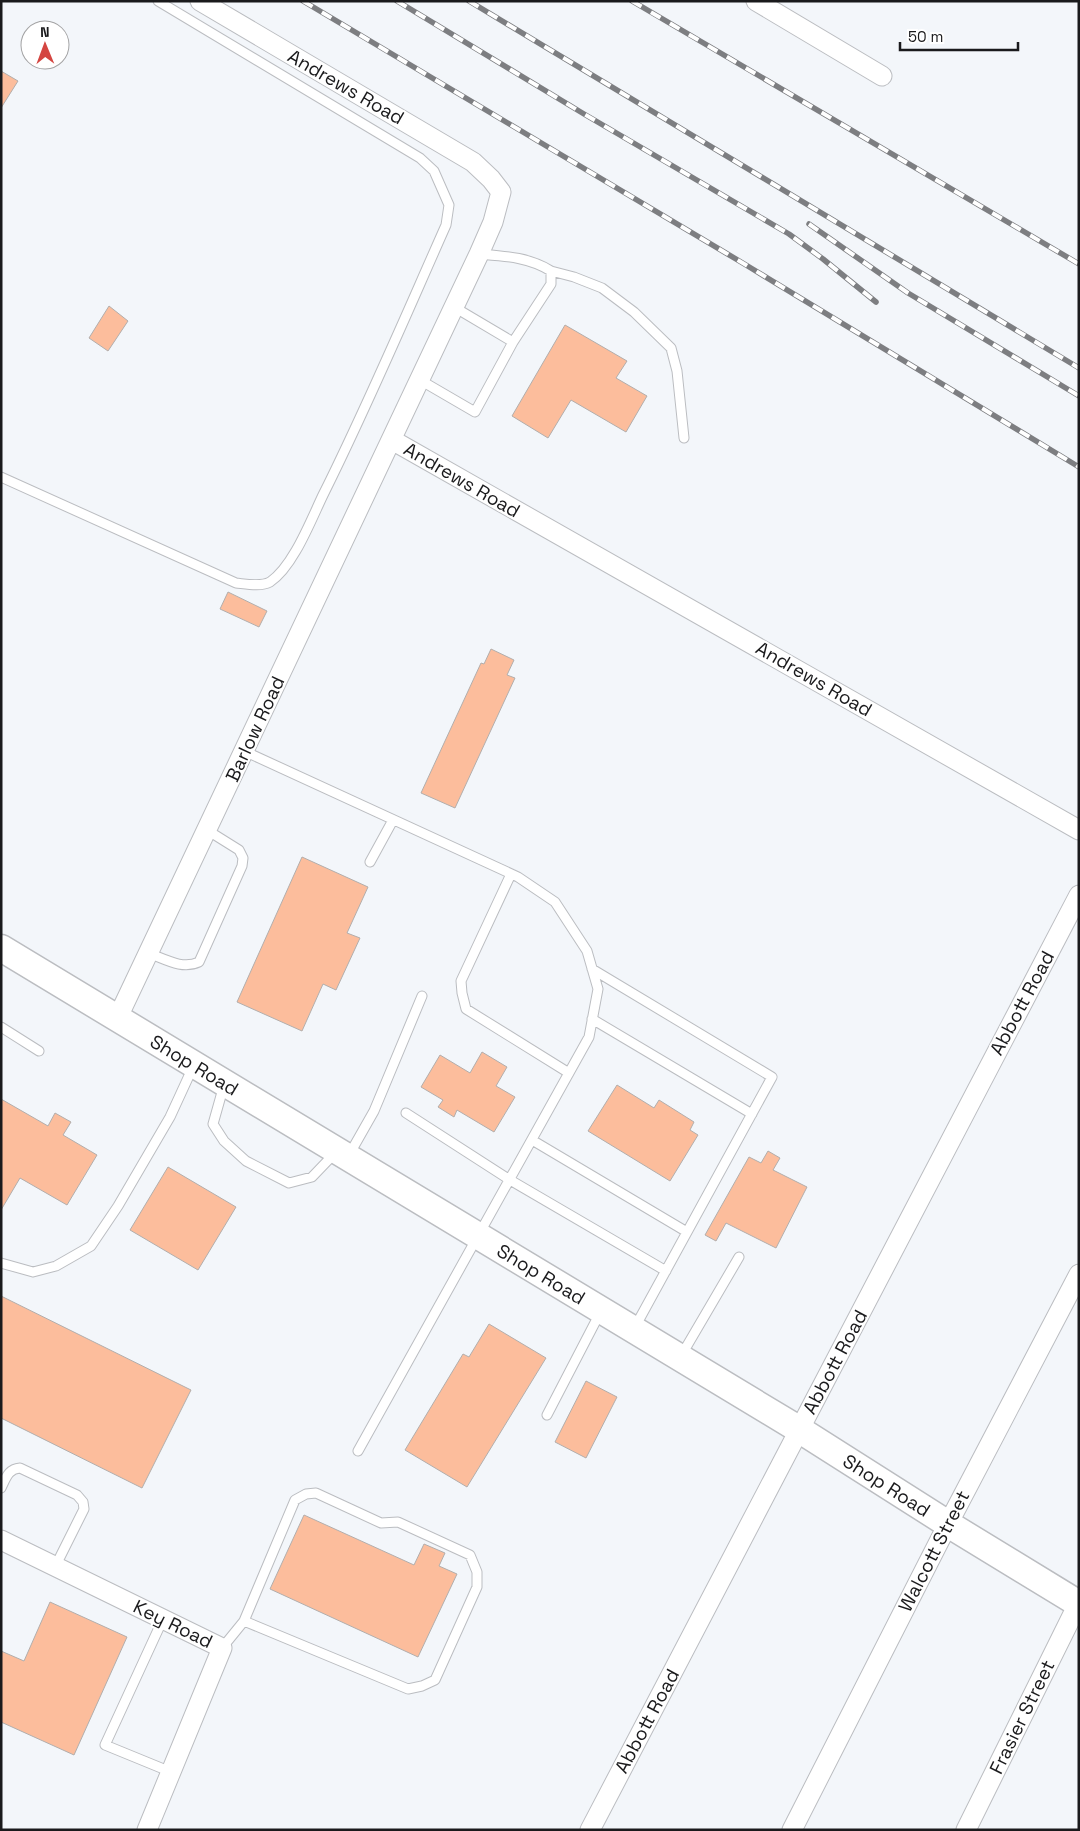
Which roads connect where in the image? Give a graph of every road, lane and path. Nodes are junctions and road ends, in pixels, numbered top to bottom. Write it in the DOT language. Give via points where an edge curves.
graph roads {
  1 [pos="158,1"];
  2 [pos="200,1"];
  3 [pos="756,1"];
  4 [pos="882,76"];
  5 [pos="479,254"];
  6 [pos="551,271"];
  7 [pos="454,307"];
  8 [pos="513,342"];
  9 [pos="420,380"];
  10 [pos="684,438"];
  11 [pos="392,440"];
  12 [pos="1,477"];
  13 [pos="244,751"];
  14 [pos="393,820"];
  15 [pos="207,830"];
  16 [pos="1079,830"];
  17 [pos="370,862"];
  18 [pos="511,874"];
  19 [pos="1079,895"];
  20 [pos="1,948"];
  21 [pos="148,953"];
  22 [pos="592,969"];
  23 [pos="422,996"];
  24 [pos="118,1017"];
  25 [pos="592,1020"];
  26 [pos="1,1027"];
  27 [pos="39,1051"];
  28 [pos="194,1064"];
  29 [pos="569,1073"];
  30 [pos="224,1082"];
  31 [pos="406,1114"];
  32 [pos="752,1114"];
  33 [pos="532,1140"];
  34 [pos="343,1154"];
  35 [pos="510,1180"];
  36 [pos="687,1232"];
  37 [pos="478,1237"];
  38 [pos="739,1257"];
  39 [pos="1,1263"];
  40 [pos="666,1271"];
  41 [pos="1079,1274"];
  42 [pos="601,1311"];
  43 [pos="634,1330"];
  44 [pos="680,1358"];
  45 [pos="547,1415"];
  46 [pos="800,1430"];
  47 [pos="358,1451"];
  48 [pos="1,1488"];
  49 [pos="948,1524"];
  50 [pos="1,1540"];
  51 [pos="55,1566"];
  52 [pos="1078,1604"];
  53 [pos="164,1619"];
  54 [pos="244,1621"];
  55 [pos="222,1648"];
  56 [pos="171,1772"];
  57 [pos="147,1830"];
  58 [pos="590,1830"];
  59 [pos="792,1830"];
  60 [pos="966,1830"];
  1 -- 12 [label="lane" via="420,158 434,172 450,205 446,225 298,548 269,583 236,583"];
  2 -- 5 [label="street, Andrews Road" via="473,162 491,178 501,192 494,222"];
  3 -- 4 [label="street"];
  5 -- 6 [label="lane" via="515,256 541,264"];
  5 -- 7 [label="street, Andrews Road"];
  6 -- 8 [label="lane" via="551,284"];
  6 -- 10 [label="lane" via="602,288 634,312 671,348"];
  7 -- 8 [label="lane"];
  7 -- 9 [label="street, Andrews Road"];
  8 -- 9 [label="lane" via="475,412"];
  9 -- 11 [label="street, Andrews Road"];
  11 -- 13 [label="street, Barlow Road"];
  11 -- 16 [label="street, Andrews Road"];
  13 -- 14 [label="lane"];
  13 -- 15 [label="street, Barlow Road"];
  14 -- 17 [label="lane"];
  14 -- 18 [label="lane"];
  15 -- 21 [label="street, Barlow Road"];
  15 -- 21 [label="lane" via="239,850 243,858 199,962 184,966"];
  18 -- 22 [label="lane" via="554,902 587,951"];
  18 -- 29 [label="lane" via="462,981 466,1009"];
  19 -- 46 [label="street, Abbott Road"];
  20 -- 24 [label="street, Shop Road"];
  21 -- 24 [label="street, Barlow Road"];
  22 -- 25 [label="lane" via="598,989"];
  22 -- 32 [label="lane" via="772,1077"];
  23 -- 34 [label="lane" via="374,1111"];
  24 -- 28 [label="street, Shop Road"];
  25 -- 29 [label="lane" via="589,1037"];
  25 -- 32 [label="lane"];
  26 -- 27 [label="lane"];
  28 -- 30 [label="street, Shop Road"];
  28 -- 39 [label="lane" via="170,1117 91,1246 56,1266 33,1272"];
  29 -- 33 [label="lane"];
  30 -- 34 [label="street, Shop Road"];
  30 -- 34 [label="lane" via="213,1124 246,1161 289,1183 312,1177"];
  31 -- 35 [label="lane"];
  32 -- 36 [label="lane"];
  33 -- 35 [label="lane"];
  33 -- 36 [label="lane"];
  34 -- 37 [label="street, Shop Road"];
  35 -- 37 [label="lane"];
  35 -- 40 [label="lane"];
  36 -- 40 [label="lane"];
  37 -- 42 [label="street, Shop Road"];
  37 -- 47 [label="lane"];
  38 -- 44 [label="lane"];
  40 -- 43 [label="lane"];
  41 -- 49 [label="street, Walcott Street"];
  42 -- 43 [label="street, Shop Road"];
  42 -- 45 [label="lane"];
  43 -- 44 [label="street, Shop Road"];
  44 -- 46 [label="street, Shop Road"];
  46 -- 49 [label="street, Shop Road"];
  46 -- 58 [label="street, Abbott Road"];
  48 -- 51 [label="lane" via="9,1472 20,1468 78,1495 84,1502 84,1509"];
  49 -- 52 [label="street, Shop Road"];
  49 -- 59 [label="street, Walcott Street"];
  50 -- 51 [label="street, Key Road"];
  51 -- 53 [label="street, Key Road"];
  52 -- 60 [label="street, Frasier Street"];
  53 -- 55 [label="street, Key Road"];
  53 -- 56 [label="lane" via="105,1745"];
  54 -- 54 [label="lane" via="295,1500 306,1494 316,1493 381,1523 398,1522 470,1555 477,1572 477,1588 435,1680 408,1689"];
  54 -- 55 [label="lane"];
  55 -- 56 [label="street, Key Road"];
  56 -- 57 [label="street, Key Road"];
}
